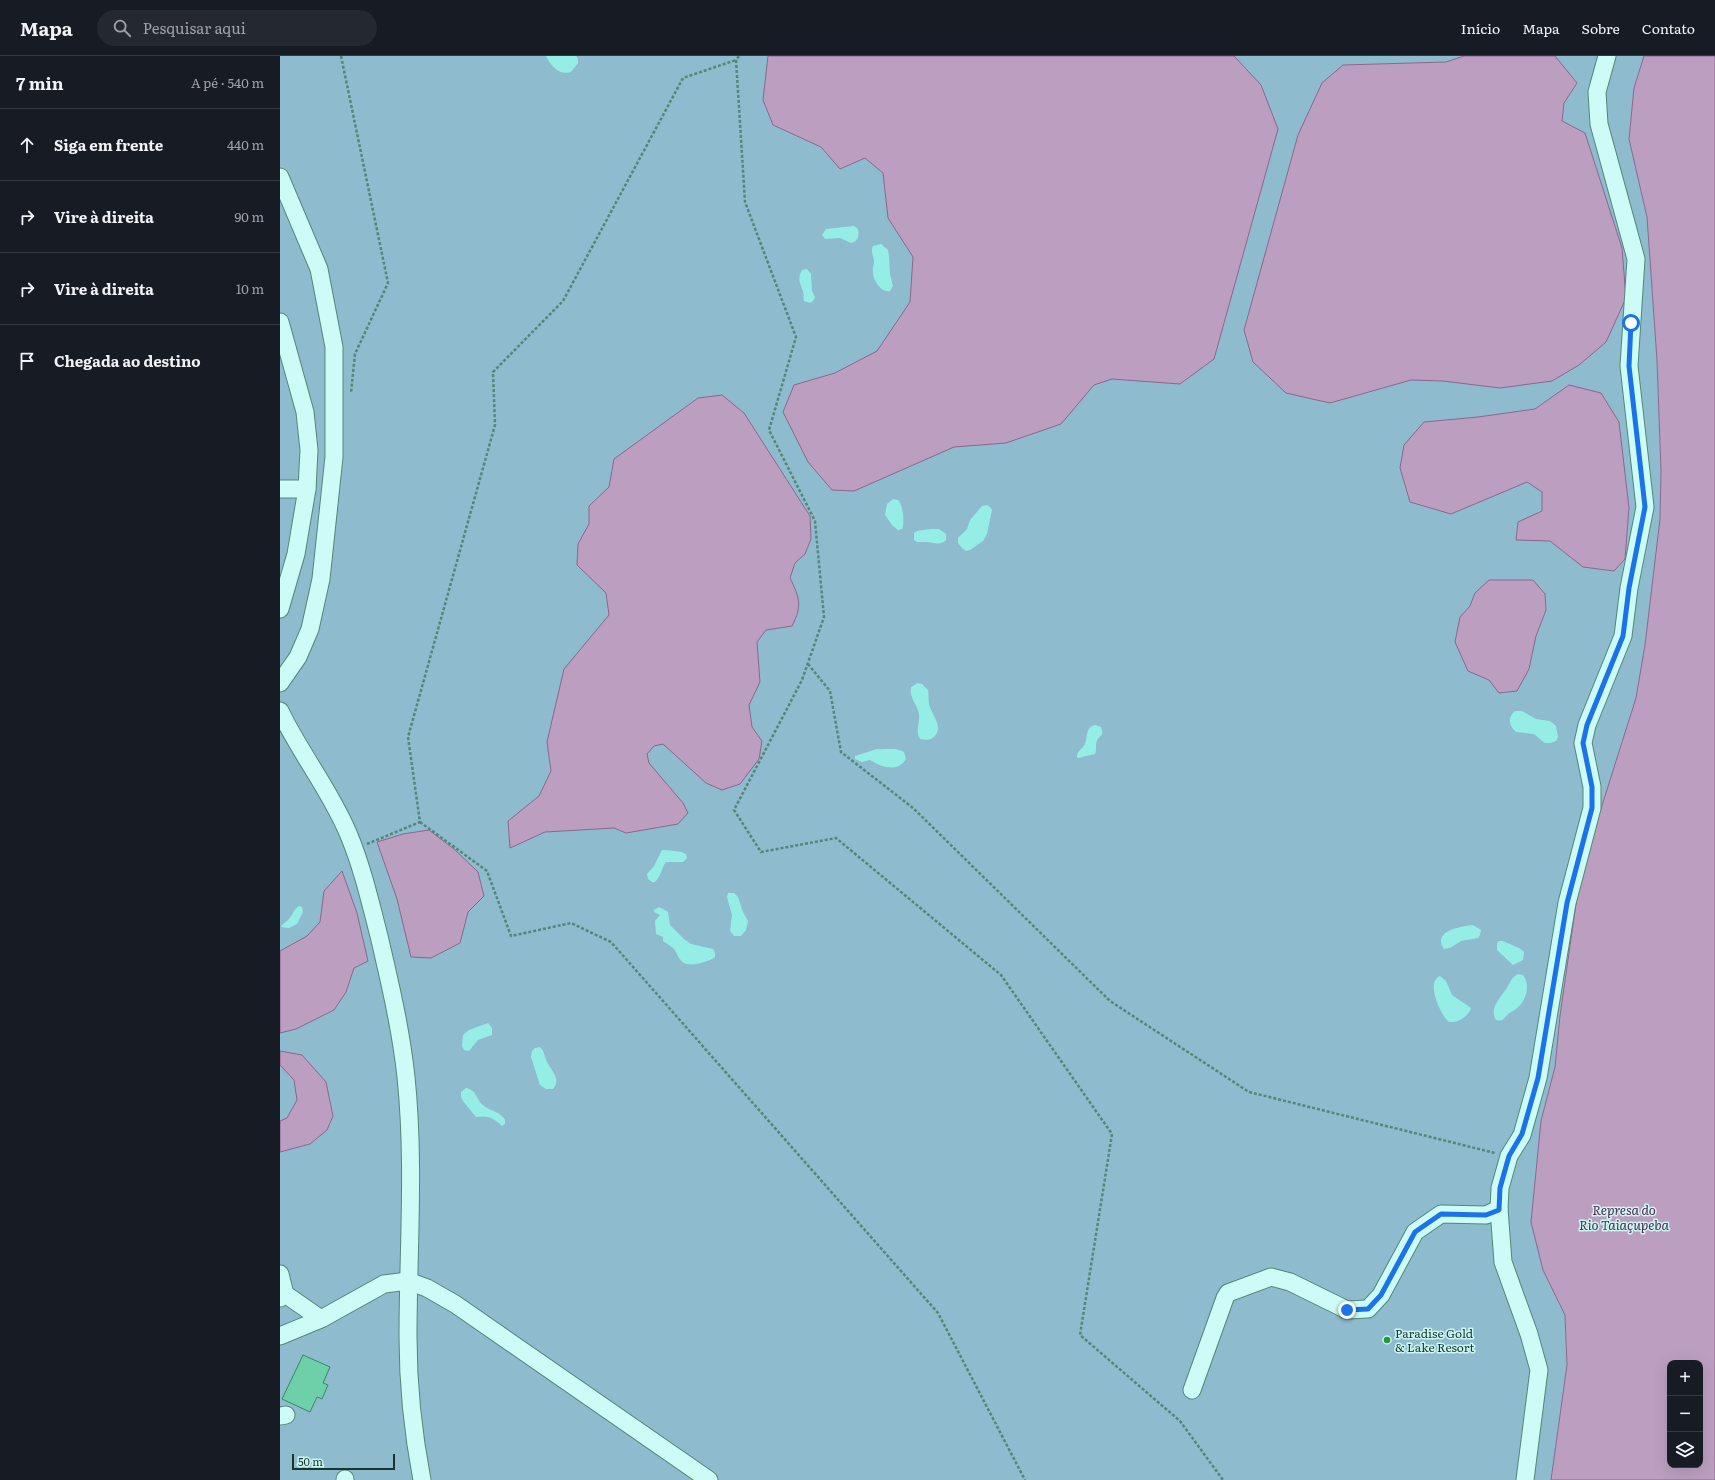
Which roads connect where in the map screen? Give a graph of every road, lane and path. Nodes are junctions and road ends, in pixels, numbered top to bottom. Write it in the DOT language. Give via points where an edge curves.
graph roads {
  1 [pos="342,56"];
  2 [pos="739,56"];
  3 [pos="1607,56"];
  4 [pos="736,60"];
  5 [pos="280,177"];
  6 [pos="280,324"];
  7 [pos="350,399"];
  8 [pos="280,489"];
  9 [pos="307,489"];
  10 [pos="280,609"];
  11 [pos="808,664"];
  12 [pos="280,683"];
  13 [pos="280,711"];
  14 [pos="420,822"];
  15 [pos="355,849"];
  16 [pos="1509,1156"];
  17 [pos="1499,1210"];
  18 [pos="280,1274"];
  19 [pos="408,1281"];
  20 [pos="282,1296"];
  21 [pos="321,1319"];
  22 [pos="280,1336"];
  23 [pos="1192,1390"];
  24 [pos="422,1480"];
  25 [pos="709,1480"];
  26 [pos="1025,1480"];
  27 [pos="1223,1480"];
  28 [pos="1525,1480"];
  1 -- 7 [label="path" via="388,283 355,354"];
  2 -- 4 [label="path"];
  3 -- 16 [label="street" via="1597,92 1598,124 1636,259 1629,366 1645,507 1629,588 1623,636 1587,725 1583,743 1592,787 1592,808 1567,903 1538,1078 1522,1134"];
  4 -- 11 [label="path" via="745,202 796,337 769,430 815,521 824,617"];
  4 -- 14 [label="path" via="683,78 563,301 493,372 495,425 408,737"];
  5 -- 12 [label="street" via="319,269 334,347 334,457 321,580 310,629 298,657"];
  6 -- 9 [label="street" via="305,412 309,450"];
  8 -- 9 [label="street"];
  9 -- 10 [label="street" via="296,554"];
  11 -- 16 [label="path" via="830,691 841,752 913,808 1110,1001 1249,1092"];
  11 -- 27 [label="path" via="734,810 761,852 836,838 1000,974 1112,1134 1080,1335 1180,1421"];
  13 -- 15 [label="street" via="289,730 324,784"];
  14 -- 15 [label="path"];
  14 -- 26 [label="path" via="487,871 511,936 571,923 611,942 938,1313"];
  15 -- 19 [label="street" via="384,958 400,1033 406,1078 411,1162"];
  16 -- 17 [label="street" via="1500,1188"];
  17 -- 23 [label="street" via="1486,1215 1441,1214 1415,1232 1381,1295 1368,1309 1347,1310 1290,1282 1271,1277 1228,1294 1224,1298"];
  17 -- 28 [label="street" via="1503,1262 1539,1370"];
  18 -- 20 [label="street"];
  19 -- 21 [label="street" via="384,1284"];
  19 -- 24 [label="street" via="408,1340 414,1432"];
  19 -- 25 [label="street" via="427,1288 455,1304"];
  20 -- 21 [label="street"];
  21 -- 22 [label="street"];
}
